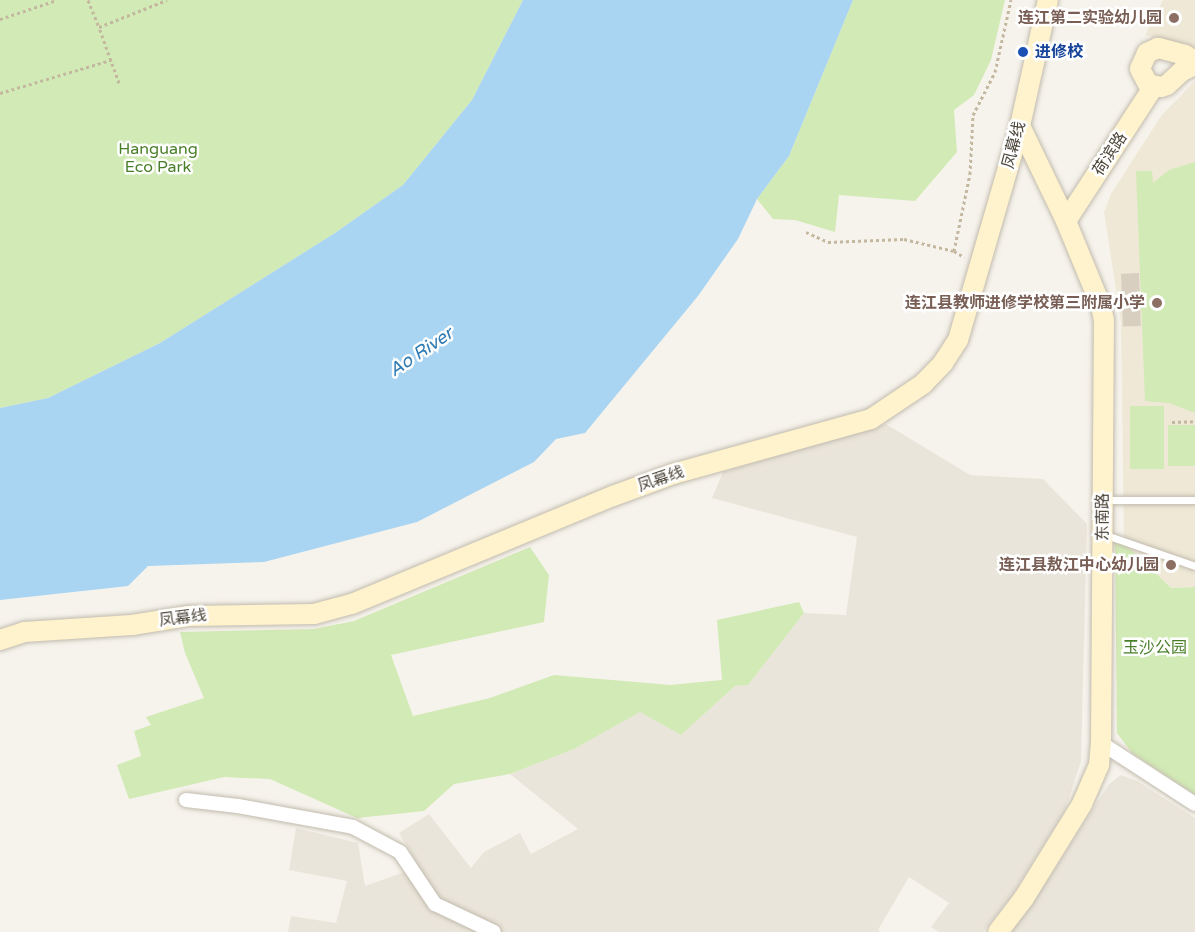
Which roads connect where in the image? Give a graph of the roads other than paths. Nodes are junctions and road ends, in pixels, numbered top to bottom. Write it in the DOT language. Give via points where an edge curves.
graph roads {
  1 [pos="1048,0"];
  2 [pos="1195,63"];
  3 [pos="1154,86"];
  4 [pos="1020,126"];
  5 [pos="1066,221"];
  6 [pos="1103,500"];
  7 [pos="1195,500"];
  8 [pos="1103,534"];
  9 [pos="1195,566"];
  10 [pos="0,640"];
  11 [pos="1101,743"];
  12 [pos="186,800"];
  13 [pos="1195,804"];
  14 [pos="494,932"];
  15 [pos="998,932"];
  1 -- 4 [label="main road, 凤幕线"];
  2 -- 3 [label="main road" via="1167,85"];
  2 -- 3 [label="main road" via="1185,55 1165,49 1147,53 1140,69 1144,80"];
  3 -- 5 [label="main road, 荷滨路"];
  4 -- 5 [label="main road, 东南路"];
  4 -- 10 [label="main road, 凤幕线" via="958,340 923,384 871,418 673,474 352,604 323,612 189,616 132,626 24,632"];
  5 -- 6 [label="main road, 东南路" via="1104,321"];
  6 -- 7 [label="lane"];
  6 -- 8 [label="main road, 东南路"];
  8 -- 9 [label="lane"];
  8 -- 11 [label="main road, 东南路"];
  11 -- 13 [label="street"];
  11 -- 15 [label="main road, 东南路" via="1099,765 1082,804 1024,898"];
  12 -- 14 [label="street" via="353,826 400,852 435,904"];
}
